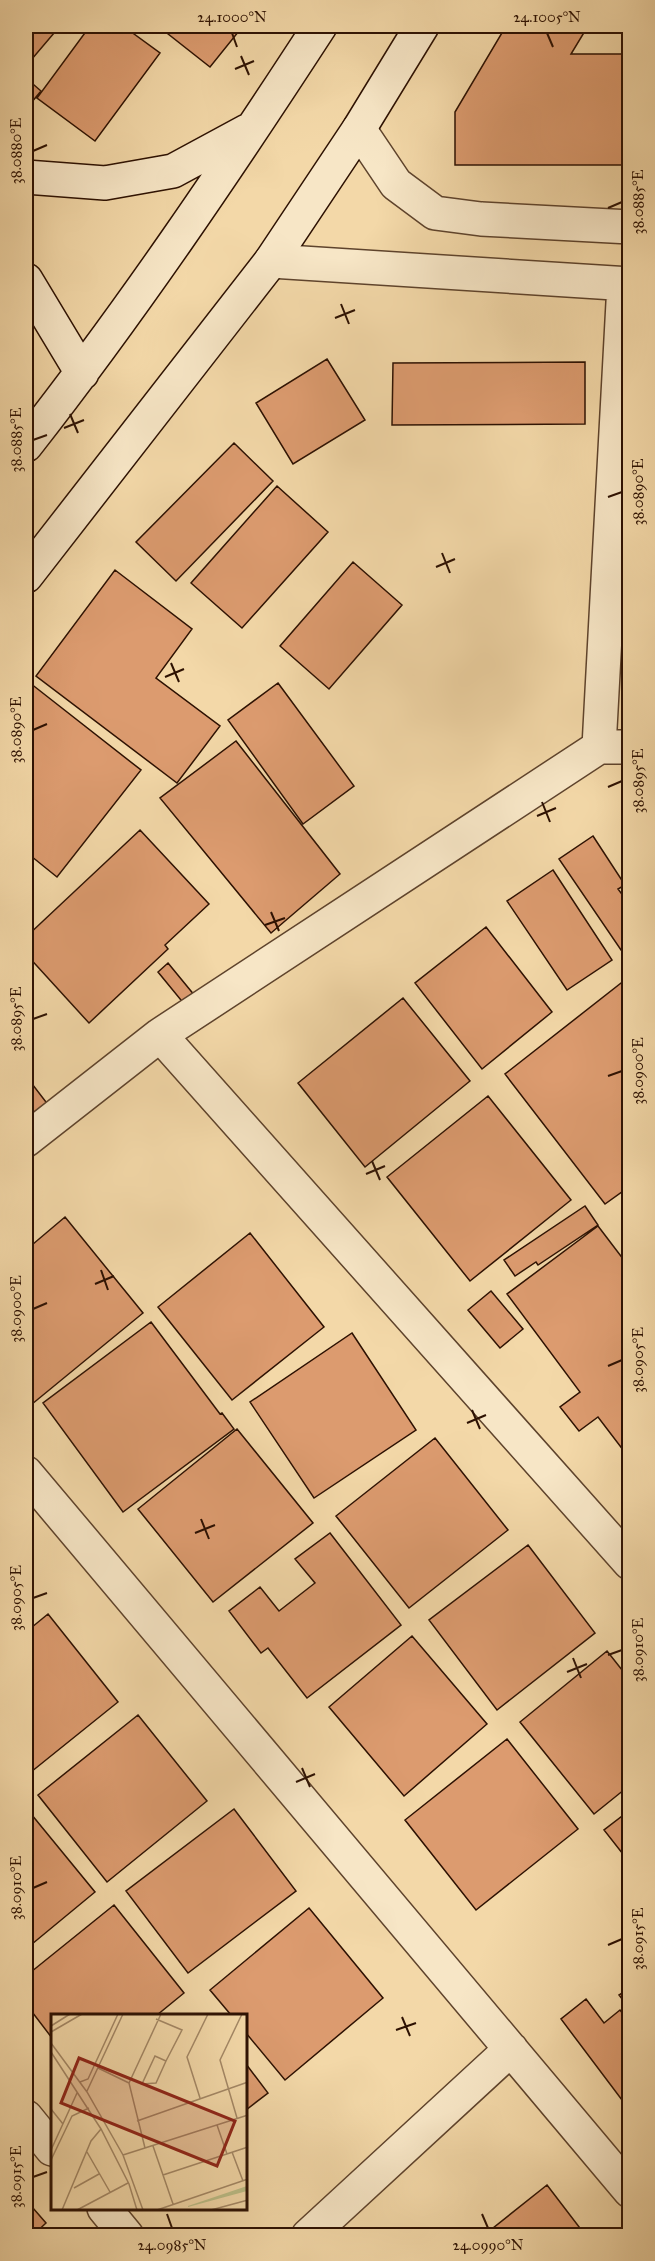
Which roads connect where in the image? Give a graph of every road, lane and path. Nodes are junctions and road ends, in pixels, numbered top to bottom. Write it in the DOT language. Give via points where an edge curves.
graph roads {
  1 [pos="320,26"];
  2 [pos="422,26"];
  3 [pos="254,128"];
  4 [pos="359,129"];
  5 [pos="26,177"];
  6 [pos="630,227"];
  7 [pos="271,261"];
  8 [pos="26,280"];
  9 [pos="627,284"];
  10 [pos="82,373"];
  11 [pos="26,446"];
  12 [pos="26,576"];
  13 [pos="614,747"];
  14 [pos="160,1035"];
  15 [pos="26,1140"];
  16 [pos="26,1473"];
  17 [pos="630,1563"];
  18 [pos="511,2049"];
  19 [pos="26,2117"];
  20 [pos="51,2148"];
  21 [pos="630,2191"];
  22 [pos="106,2210"];
  23 [pos="127,2235"];
  24 [pos="308,2235"];
  1 -- 3 [label="street"];
  2 -- 4 [label="street"];
  3 -- 5 [label="street" via="173,171 105,183"];
  3 -- 10 [label="street"];
  4 -- 6 [label="street" via="396,184 435,213"];
  4 -- 7 [label="street"];
  7 -- 9 [label="street"];
  7 -- 12 [label="street"];
  8 -- 10 [label="street"];
  9 -- 13 [label="street"];
  10 -- 11 [label="street"];
  13 -- 14 [label="street"];
  14 -- 15 [label="street"];
  14 -- 17 [label="street"];
  16 -- 18 [label="street"];
  18 -- 21 [label="street"];
  18 -- 24 [label="street"];
  19 -- 20 [label="street"];
  22 -- 23 [label="street"];
}
